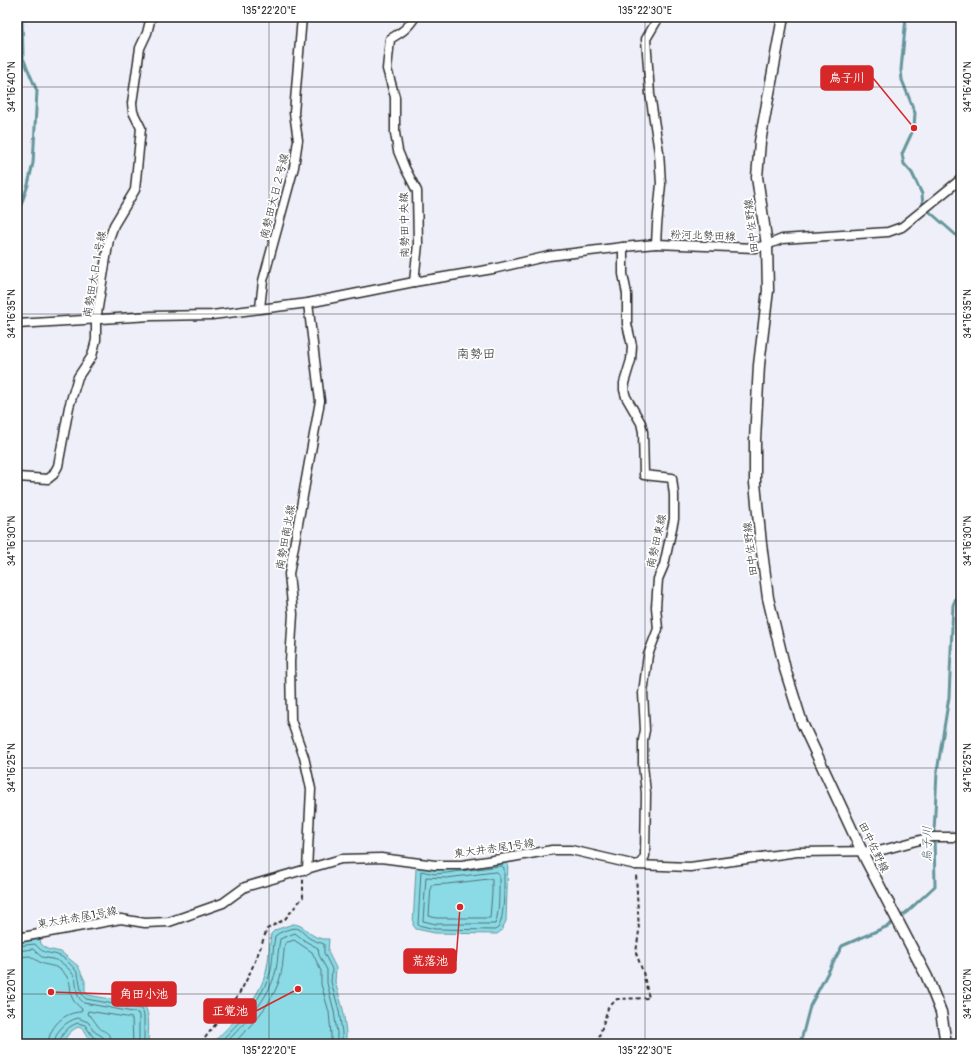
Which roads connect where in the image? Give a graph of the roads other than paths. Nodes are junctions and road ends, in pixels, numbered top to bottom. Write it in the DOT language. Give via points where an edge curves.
graph roads {
  1 [pos="151,17"];
  2 [pos="302,17"];
  3 [pos="415,17"];
  4 [pos="659,17"];
  5 [pos="783,17"];
  6 [pos="961,179"];
  7 [pos="656,244"];
  8 [pos="767,246"];
  9 [pos="623,247"];
  10 [pos="414,282"];
  11 [pos="308,303"];
  12 [pos="260,308"];
  13 [pos="96,320"];
  14 [pos="17,324"];
  15 [pos="17,477"];
  16 [pos="961,837"];
  17 [pos="862,852"];
  18 [pos="636,865"];
  19 [pos="307,870"];
  20 [pos="17,938"];
  21 [pos="946,1044"];
  1 -- 13 [label="street, 南勢田大日１号線" via="140,48 132,103 133,112 141,128 135,190 114,225"];
  2 -- 12 [label="street, 南勢田大日２号線" via="294,112 298,140 294,167 263,281"];
  3 -- 10 [label="street, 南勢田中央線" via="404,32 390,38 387,69 395,98 398,151 417,191 418,244"];
  4 -- 7 [label="street, 粉河北勢田線" via="646,39 661,184"];
  5 -- 8 [label="street, 田中佐野線" via="760,142 757,177"];
  6 -- 8 [label="street, 粉河北勢田線" via="902,227 888,232 782,239"];
  7 -- 8 [label="street, 粉河北勢田線" via="755,248"];
  7 -- 9 [label="street"];
  8 -- 17 [label="street, 田中佐野線" via="768,290 759,364 755,483 768,598 785,669 802,723"];
  9 -- 10 [label="street" via="549,256 493,269"];
  9 -- 18 [label="street, 南勢田東線" via="627,324 632,346 624,390 641,423 644,475 672,478 674,494 674,519 656,594 658,630 645,670 645,856 641,863"];
  10 -- 11 [label="street"];
  11 -- 12 [label="street"];
  11 -- 19 [label="street, 南勢田南北線" via="320,401 289,574 293,614 290,662 291,720 304,757 311,789"];
  12 -- 13 [label="street" via="212,315"];
  13 -- 14 [label="street"];
  13 -- 15 [label="street, 南勢田大日１号線" via="96,340 92,356 78,377 69,407 58,466 48,478"];
  16 -- 17 [label="street, 東大井赤尾1号線" via="934,836 891,849"];
  17 -- 18 [label="street, 東大井赤尾1号線" via="797,852 690,867"];
  17 -- 21 [label="street, 田中佐野線" via="927,977 941,1012"];
  18 -- 19 [label="street, 東大井赤尾1号線" via="571,850 552,850 462,865 435,865 382,858 341,859"];
  19 -- 20 [label="street, 東大井赤尾1号線" via="245,886 223,903 169,922 145,923 121,919"];
}
